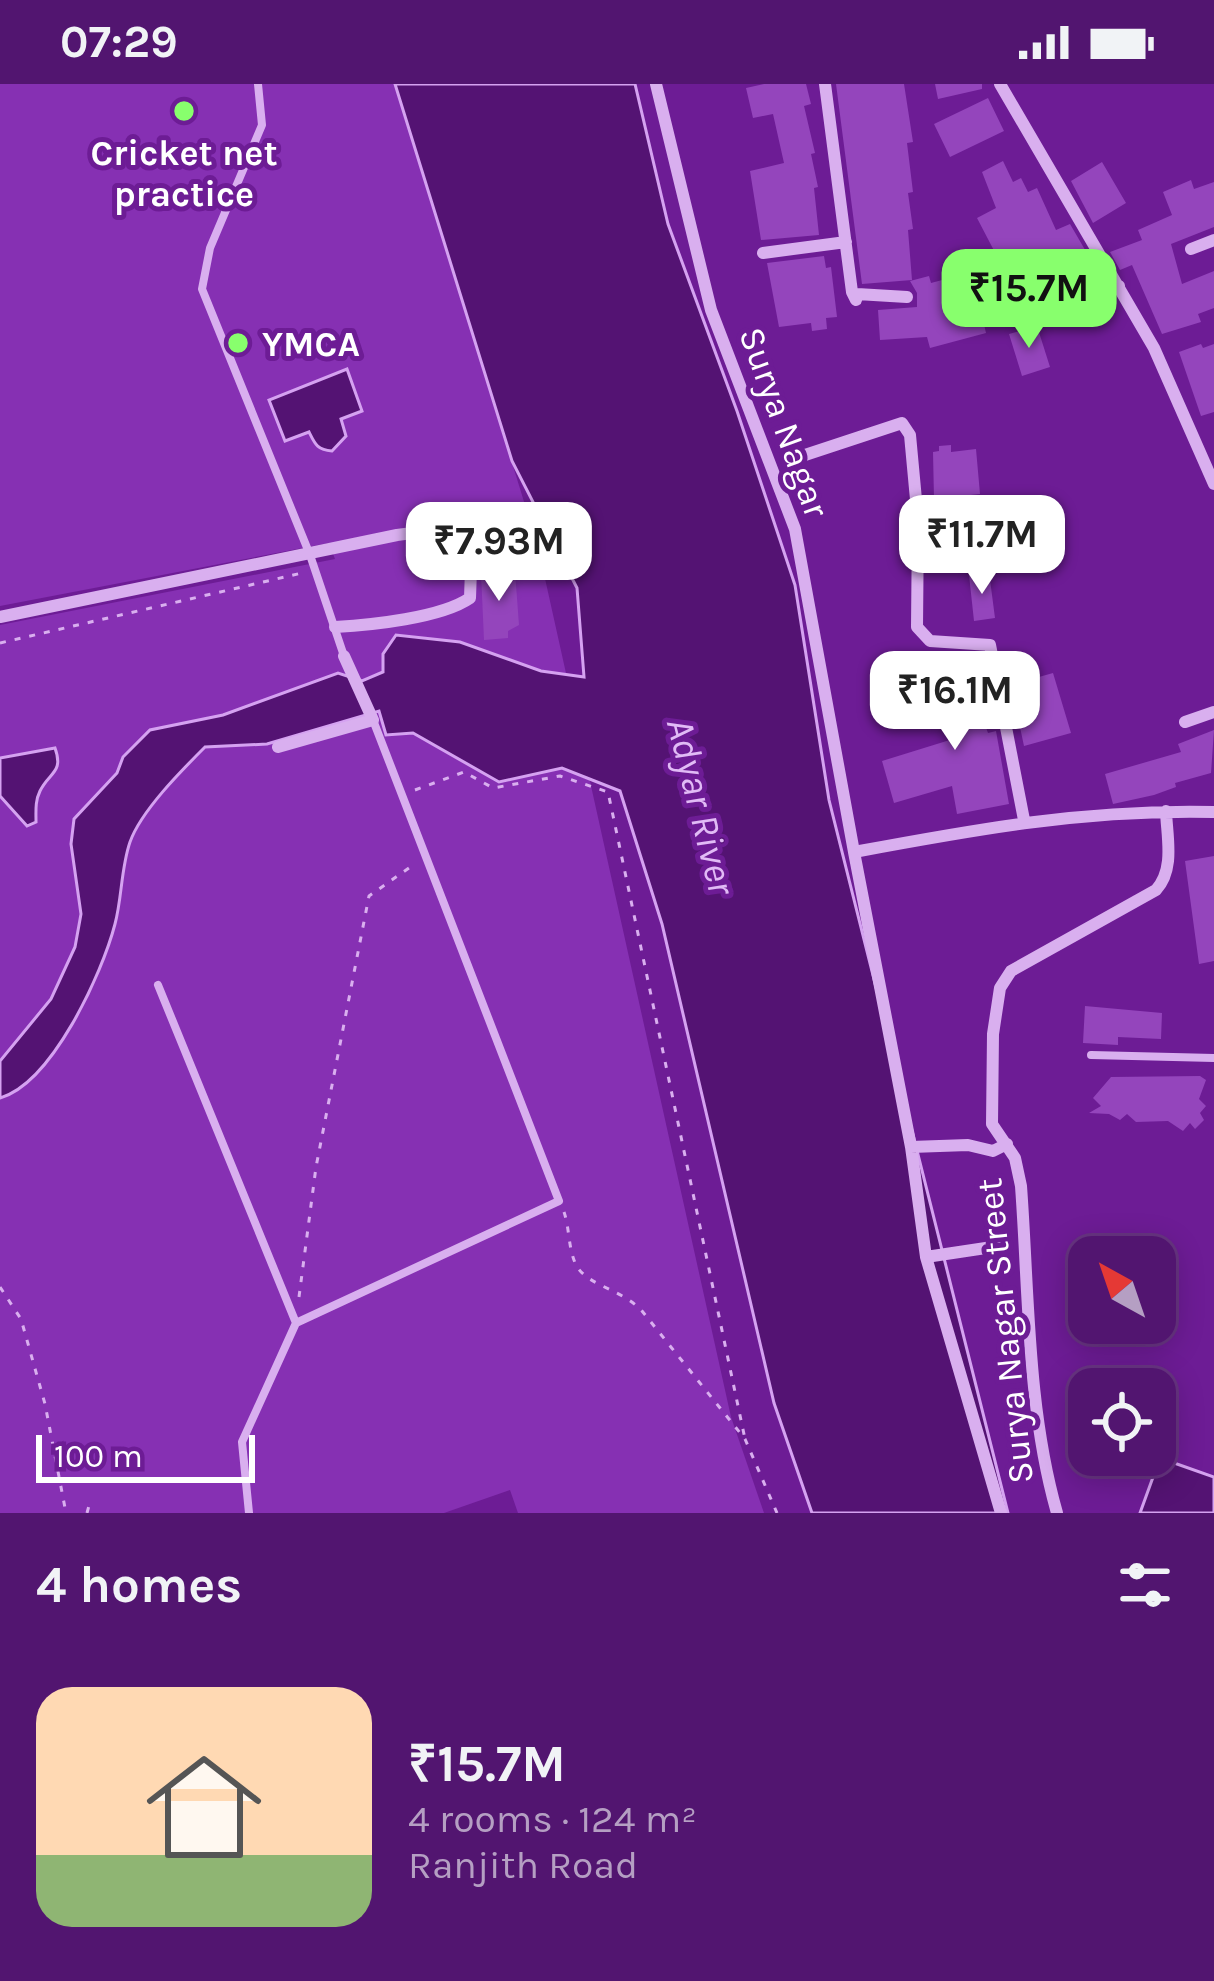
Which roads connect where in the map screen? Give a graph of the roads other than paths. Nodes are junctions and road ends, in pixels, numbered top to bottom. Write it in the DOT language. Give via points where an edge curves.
graph roads {
  1 [pos="258,84"];
  2 [pos="656,84"];
  3 [pos="825,84"];
  4 [pos="1000,84"];
  5 [pos="1214,240"];
  6 [pos="846,242"];
  7 [pos="1191,249"];
  8 [pos="763,253"];
  9 [pos="981,267"];
  10 [pos="1119,286"];
  11 [pos="908,297"];
  12 [pos="805,455"];
  13 [pos="1214,484"];
  14 [pos="310,555"];
  15 [pos="0,617"];
  16 [pos="334,628"];
  17 [pos="344,656"];
  18 [pos="1214,712"];
  19 [pos="373,720"];
  20 [pos="1185,722"];
  21 [pos="278,747"];
  22 [pos="1166,811"];
  23 [pos="1214,812"];
  24 [pos="1024,820"];
  25 [pos="854,852"];
  26 [pos="158,985"];
  27 [pos="1091,1055"];
  28 [pos="1214,1058"];
  29 [pos="1007,1144"];
  30 [pos="911,1147"];
  31 [pos="999,1246"];
  32 [pos="926,1257"];
  33 [pos="296,1323"];
  34 [pos="249,1513"];
  35 [pos="1001,1513"];
  36 [pos="1057,1513"];
  1 -- 14 [label="lane" via="262,125 210,248 202,290"];
  2 -- 25 [label="street, Surya Nagar" via="711,310 795,529"];
  3 -- 6 [label="street"];
  4 -- 10 [label="street"];
  5 -- 7 [label="street"];
  6 -- 8 [label="street"];
  6 -- 11 [label="street" via="856,299"];
  9 -- 10 [label="street" via="993,311 1005,320"];
  10 -- 13 [label="street"];
  12 -- 24 [label="street" via="902,423 910,435 916,627 930,640 990,645"];
  14 -- 15 [label="street"];
  14 -- 16 [label="lane"];
  14 -- 16 [label="street" via="426,530 461,532 472,568 470,598 461,605"];
  16 -- 17 [label="lane"];
  17 -- 19 [label="street"];
  18 -- 20 [label="street"];
  19 -- 21 [label="street"];
  19 -- 33 [label="lane" via="560,1201"];
  22 -- 23 [label="street"];
  22 -- 24 [label="street"];
  22 -- 29 [label="street, Surya Nagar Street" via="1168,868 1156,890 1011,971 1000,988 992,1124"];
  24 -- 25 [label="street"];
  25 -- 30 [label="street, Surya Nagar"];
  26 -- 33 [label="lane"];
  27 -- 28 [label="lane"];
  29 -- 30 [label="street" via="993,1151"];
  29 -- 36 [label="street, Surya Nagar Street" via="1021,1186 1037,1420"];
  30 -- 32 [label="street, Surya Nagar"];
  31 -- 32 [label="street"];
  32 -- 35 [label="street, Surya Nagar"];
  33 -- 34 [label="lane" via="242,1442"];
}
